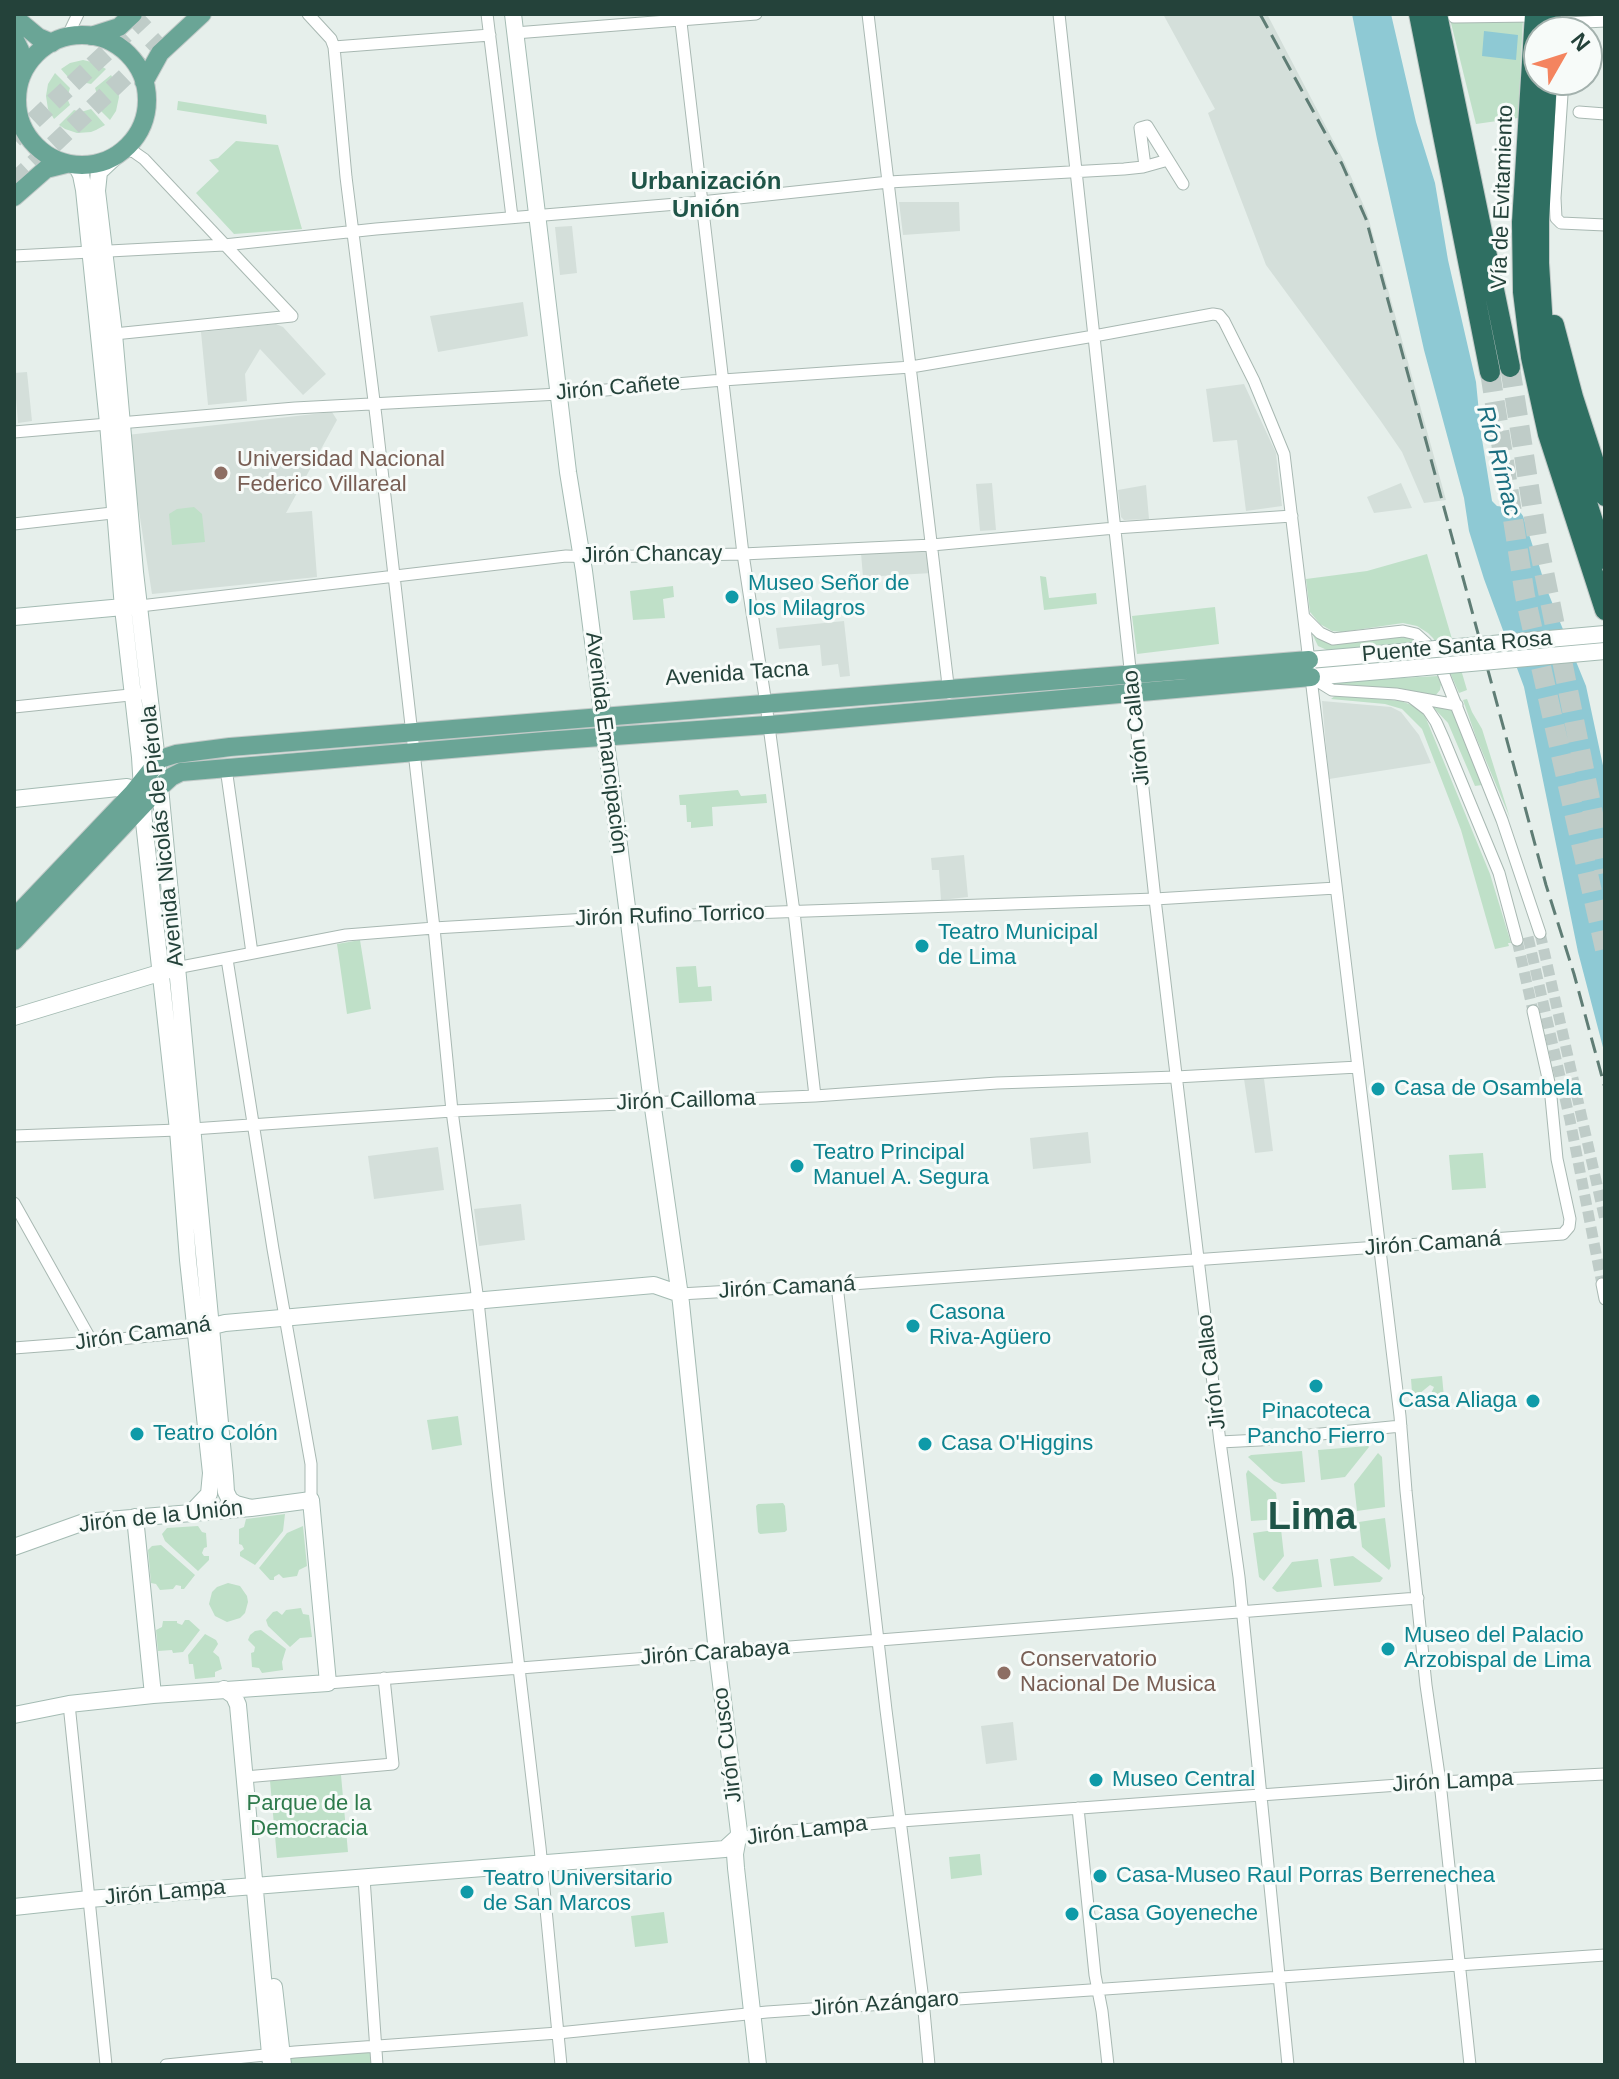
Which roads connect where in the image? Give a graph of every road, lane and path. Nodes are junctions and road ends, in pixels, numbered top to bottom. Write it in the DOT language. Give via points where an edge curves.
graph roads {
  1 [pos="78,14"];
  2 [pos="133,14"];
  3 [pos="193,14"];
  4 [pos="202,14"];
  5 [pos="308,14"];
  6 [pos="487,14"];
  7 [pos="513,14"];
  8 [pos="756,14"];
  9 [pos="868,14"];
  10 [pos="1059,14"];
  11 [pos="1419,14"];
  12 [pos="1446,16"];
  13 [pos="14,17"];
  14 [pos="681,17"];
  15 [pos="1523,20"];
  16 [pos="515,33"];
  17 [pos="490,35"];
  18 [pos="91,36"];
  19 [pos="14,38"];
  20 [pos="170,38"];
  21 [pos="59,40"];
  22 [pos="334,47"];
  23 [pos="18,81"];
  24 [pos="144,82"];
  25 [pos="1541,96"];
  26 [pos="1546,96"];
  27 [pos="1562,96"];
  28 [pos="1579,112"];
  29 [pos="1605,114"];
  30 [pos="16,116"];
  31 [pos="120,153"];
  32 [pos="1168,160"];
  33 [pos="71,164"];
  34 [pos="1145,166"];
  35 [pos="1075,172"];
  36 [pos="889,182"];
  37 [pos="1183,184"];
  38 [pos="14,197"];
  39 [pos="701,202"];
  40 [pos="512,217"];
  41 [pos="538,217"];
  42 [pos="1605,225"];
  43 [pos="352,231"];
  44 [pos="224,245"];
  45 [pos="97,252"];
  46 [pos="14,256"];
  47 [pos="1539,263"];
  48 [pos="114,334"];
  49 [pos="1094,336"];
  50 [pos="911,367"];
  51 [pos="723,380"];
  52 [pos="559,394"];
  53 [pos="1573,397"];
  54 [pos="375,403"];
  55 [pos="115,423"];
  56 [pos="14,432"];
  57 [pos="1605,444"];
  58 [pos="1605,496"];
  59 [pos="123,512"];
  60 [pos="1292,516"];
  61 [pos="14,524"];
  62 [pos="1115,528"];
  63 [pos="932,545"];
  64 [pos="743,554"];
  65 [pos="582,557"];
  66 [pos="1605,559"];
  67 [pos="394,578"];
  68 [pos="132,607"];
  69 [pos="1605,610"];
  70 [pos="14,617"];
  71 [pos="1304,617"];
  72 [pos="1605,634"];
  73 [pos="1605,651"];
  74 [pos="1414,659"];
  75 [pos="1312,661"];
  76 [pos="1132,677"];
  77 [pos="949,693"];
  78 [pos="141,694"];
  79 [pos="1411,697"];
  80 [pos="766,700"];
  81 [pos="1457,705"];
  82 [pos="14,707"];
  83 [pos="601,712"];
  84 [pos="769,727"];
  85 [pos="411,729"];
  86 [pos="604,736"];
  87 [pos="414,752"];
  88 [pos="226,768"];
  89 [pos="147,774"];
  90 [pos="1490,790"];
  91 [pos="1469,797"];
  92 [pos="14,799"];
  93 [pos="143,806"];
  94 [pos="1336,888"];
  95 [pos="1506,896"];
  96 [pos="1155,899"];
  97 [pos="1529,900"];
  98 [pos="14,907"];
  99 [pos="794,912"];
  100 [pos="14,918"];
  101 [pos="629,918"];
  102 [pos="434,928"];
  103 [pos="1540,933"];
  104 [pos="1517,940"];
  105 [pos="14,941"];
  106 [pos="252,953"];
  107 [pos="227,959"];
  108 [pos="168,970"];
  109 [pos="1533,1011"];
  110 [pos="14,1017"];
  111 [pos="1358,1067"];
  112 [pos="1176,1077"];
  113 [pos="815,1096"];
  114 [pos="652,1102"];
  115 [pos="452,1111"];
  116 [pos="253,1124"];
  117 [pos="185,1129"];
  118 [pos="14,1136"];
  119 [pos="14,1203"];
  120 [pos="1379,1247"];
  121 [pos="1199,1260"];
  122 [pos="1602,1284"];
  123 [pos="837,1285"];
  124 [pos="680,1294"];
  125 [pos="1605,1299"];
  126 [pos="478,1301"];
  127 [pos="286,1318"];
  128 [pos="203,1328"];
  129 [pos="92,1342"];
  130 [pos="14,1348"];
  131 [pos="1401,1426"];
  132 [pos="1220,1442"];
  133 [pos="698,1473"];
  134 [pos="311,1500"];
  135 [pos="251,1508"];
  136 [pos="191,1513"];
  137 [pos="135,1517"];
  138 [pos="14,1547"];
  139 [pos="1418,1598"];
  140 [pos="1243,1612"];
  141 [pos="878,1640"];
  142 [pos="718,1653"];
  143 [pos="519,1668"];
  144 [pos="384,1678"];
  145 [pos="328,1683"];
  146 [pos="253,1687"];
  147 [pos="224,1689"];
  148 [pos="153,1695"];
  149 [pos="69,1704"];
  150 [pos="14,1715"];
  151 [pos="1605,1774"];
  152 [pos="250,1776"];
  153 [pos="1440,1782"];
  154 [pos="1261,1795"];
  155 [pos="1078,1808"];
  156 [pos="901,1821"];
  157 [pos="737,1838"];
  158 [pos="542,1864"];
  159 [pos="364,1878"];
  160 [pos="259,1886"];
  161 [pos="89,1899"];
  162 [pos="14,1907"];
  163 [pos="1605,1955"];
  164 [pos="1459,1965"];
  165 [pos="1280,1978"];
  166 [pos="1098,1990"];
  167 [pos="923,2000"];
  168 [pos="752,2013"];
  169 [pos="558,2033"];
  170 [pos="376,2046"];
  171 [pos="276,2059"];
  172 [pos="106,2065"];
  173 [pos="166,2065"];
  174 [pos="377,2065"];
  175 [pos="561,2065"];
  176 [pos="758,2065"];
  177 [pos="929,2065"];
  178 [pos="1108,2065"];
  179 [pos="1288,2065"];
  180 [pos="1470,2065"];
  1 -- 21 [label="street"];
  2 -- 18 [label="main road" via="119,27"];
  3 -- 20 [label="main road"];
  4 -- 20 [label="main road"];
  5 -- 22 [label="street"];
  6 -- 17 [label="street"];
  7 -- 16 [label="main road, Avenida Emancipación"];
  8 -- 14 [label="street"];
  9 -- 36 [label="street"];
  10 -- 35 [label="street, Jirón Callao"];
  11 -- 12 [label="highway" via="1500,370"];
  12 -- 15 [label="street"];
  13 -- 21 [label="main road" via="38,37"];
  14 -- 16 [label="street"];
  14 -- 39 [label="street"];
  16 -- 41 [label="main road, Avenida Emancipación"];
  17 -- 22 [label="street"];
  17 -- 40 [label="street"];
  18 -- 21 [label="main road"];
  18 -- 24 [label="main road" via="124,51"];
  19 -- 23 [label="main road" via="20,50"];
  20 -- 24 [label="main road"];
  21 -- 23 [label="main road" via="39,51"];
  22 -- 43 [label="street"];
  23 -- 30 [label="main road"];
  24 -- 31 [label="main road" via="143,122"];
  25 -- 69 [label="highway, Vía de Evitamiento" via="1522,222 1531,357 1548,434"];
  26 -- 47 [label="highway, Vía de Evitamiento"];
  27 -- 42 [label="street" via="1556,218 1561,223"];
  28 -- 29 [label="street"];
  30 -- 33 [label="main road" via="34,145"];
  31 -- 33 [label="main road" via="96,164"];
  31 -- 44 [label="street" via="134,152 144,159"];
  31 -- 45 [label="main road, Avenida Nicolás de Piérola" via="102,168 97,183"];
  32 -- 34 [label="street"];
  32 -- 34 [label="street" via="1148,127 1141,127"];
  32 -- 37 [label="street"];
  33 -- 38 [label="main road" via="46,169"];
  33 -- 45 [label="main road, Avenida Nicolás de Piérola" via="81,175"];
  34 -- 35 [label="street"];
  35 -- 36 [label="street"];
  35 -- 49 [label="street, Jirón Callao"];
  36 -- 39 [label="street"];
  36 -- 50 [label="street"];
  39 -- 41 [label="street"];
  39 -- 51 [label="street"];
  40 -- 41 [label="street"];
  40 -- 43 [label="street"];
  41 -- 52 [label="main road, Avenida Emancipación"];
  43 -- 44 [label="street"];
  43 -- 54 [label="street"];
  44 -- 45 [label="street"];
  44 -- 48 [label="street" via="292,316"];
  45 -- 46 [label="street"];
  45 -- 48 [label="main road, Avenida Nicolás de Piérola"];
  45 -- 55 [label="main road, Avenida Nicolás de Piérola"];
  47 -- 53 [label="highway"];
  47 -- 66 [label="highway, Vía de Evitamiento" via="1543,327 1556,398"];
  48 -- 55 [label="main road, Avenida Nicolás de Piérola"];
  49 -- 50 [label="street, Jirón Cañete"];
  49 -- 60 [label="street, Jirón Cañete" via="1219,315 1284,454"];
  49 -- 62 [label="street, Jirón Callao"];
  50 -- 51 [label="street, Jirón Cañete"];
  50 -- 63 [label="street"];
  51 -- 52 [label="street, Jirón Cañete"];
  51 -- 64 [label="street"];
  52 -- 54 [label="street, Jirón Cañete"];
  52 -- 65 [label="main road, Avenida Emancipación"];
  53 -- 57 [label="highway"];
  53 -- 58 [label="highway"];
  54 -- 55 [label="street, Jirón Cañete"];
  54 -- 67 [label="street"];
  55 -- 56 [label="street, Jirón Cañete"];
  55 -- 59 [label="main road, Avenida Nicolás de Piérola"];
  59 -- 61 [label="street"];
  59 -- 68 [label="main road, Avenida Nicolás de Piérola"];
  60 -- 62 [label="street, Jirón Chancay"];
  60 -- 71 [label="street"];
  62 -- 63 [label="street, Jirón Chancay"];
  62 -- 76 [label="street, Jirón Callao"];
  63 -- 64 [label="street, Jirón Chancay"];
  63 -- 77 [label="street"];
  64 -- 65 [label="street, Jirón Chancay"];
  64 -- 80 [label="street"];
  65 -- 67 [label="street, Jirón Chancay"];
  65 -- 83 [label="main road, Avenida Emancipación"];
  67 -- 68 [label="street, Jirón Chancay"];
  67 -- 85 [label="street"];
  68 -- 70 [label="main road, Jirón Chancay"];
  68 -- 78 [label="main road, Avenida Nicolás de Piérola"];
  71 -- 75 [label="street"];
  71 -- 81 [label="street" via="1333,639 1396,631 1422,637"];
  72 -- 74 [label="main road, Puente Santa Rosa, bridge"];
  73 -- 74 [label="main road, Puente Santa Rosa, bridge"];
  74 -- 75 [label="main road, Puente Santa Rosa"];
  75 -- 76 [label="main road, Avenida Tacna"];
  75 -- 79 [label="street" via="1332,690"];
  75 -- 94 [label="street"];
  76 -- 77 [label="main road, Avenida Tacna"];
  76 -- 77 [label="main road, Avenida Tacna"];
  76 -- 96 [label="street, Jirón Callao"];
  77 -- 80 [label="main road, Avenida Tacna"];
  77 -- 84 [label="main road, Avenida Tacna"];
  78 -- 82 [label="street"];
  78 -- 89 [label="main road, Avenida Nicolás de Piérola"];
  79 -- 81 [label="street"];
  79 -- 91 [label="street" via="1436,722"];
  80 -- 83 [label="main road, Avenida Tacna"];
  80 -- 84 [label="street"];
  81 -- 90 [label="street"];
  83 -- 85 [label="main road, Avenida Tacna"];
  83 -- 86 [label="main road, Avenida Emancipación"];
  84 -- 86 [label="main road, Avenida Tacna"];
  84 -- 99 [label="street"];
  85 -- 87 [label="street"];
  85 -- 89 [label="main road, Avenida Tacna" via="200,750 162,757"];
  86 -- 87 [label="main road, Avenida Tacna"];
  86 -- 101 [label="main road, Avenida Emancipación"];
  87 -- 88 [label="main road, Avenida Tacna"];
  87 -- 102 [label="street"];
  88 -- 89 [label="main road, Avenida Tacna" via="171,777"];
  88 -- 106 [label="street"];
  89 -- 92 [label="main road, Avenida Tacna"];
  89 -- 93 [label="main road"];
  89 -- 98 [label="main road"];
  89 -- 100 [label="main road"];
  89 -- 108 [label="main road, Avenida Nicolás de Piérola"];
  90 -- 91 [label="street" via="1478,788"];
  90 -- 97 [label="street"];
  91 -- 95 [label="street"];
  93 -- 105 [label="main road"];
  93 -- 108 [label="main road, Avenida Nicolás de Piérola"];
  94 -- 96 [label="street, Jirón Rufino Torrico"];
  94 -- 111 [label="street"];
  95 -- 97 [label="street" via="1515,903"];
  95 -- 104 [label="street"];
  96 -- 99 [label="street, Jirón Rufino Torrico"];
  96 -- 112 [label="street, Jirón Callao"];
  97 -- 103 [label="street"];
  99 -- 101 [label="street, Jirón Rufino Torrico"];
  99 -- 113 [label="street"];
  101 -- 102 [label="street, Jirón Rufino Torrico"];
  101 -- 114 [label="main road, Avenida Emancipación"];
  102 -- 106 [label="street, Jirón Rufino Torrico" via="346,935"];
  102 -- 115 [label="street"];
  106 -- 107 [label="street, Jirón Rufino Torrico"];
  107 -- 108 [label="street, Jirón Rufino Torrico"];
  107 -- 116 [label="street"];
  108 -- 110 [label="main road, Jirón Rufino Torrico"];
  108 -- 117 [label="main road, Avenida Nicolás de Piérola"];
  109 -- 120 [label="street, Jirón Camaná" via="1550,1087 1569,1227 1563,1234"];
  111 -- 112 [label="street, Jirón Cailloma"];
  111 -- 120 [label="street"];
  112 -- 113 [label="street, Jirón Cailloma"];
  112 -- 121 [label="street, Jirón Callao"];
  113 -- 114 [label="street, Jirón Cailloma"];
  114 -- 115 [label="street, Jirón Cailloma"];
  114 -- 124 [label="main road, Avenida Emancipación"];
  115 -- 116 [label="street, Jirón Cailloma"];
  115 -- 126 [label="street"];
  116 -- 117 [label="street, Jirón Cailloma"];
  116 -- 127 [label="street"];
  117 -- 118 [label="street, Jirón Cailloma"];
  117 -- 128 [label="main road, Avenida Nicolás de Piérola"];
  119 -- 129 [label="street"];
  120 -- 121 [label="street, Jirón Camaná"];
  120 -- 131 [label="street"];
  121 -- 123 [label="street, Jirón Camaná"];
  121 -- 132 [label="street, Jirón Callao"];
  122 -- 125 [label="street"];
  123 -- 124 [label="street, Jirón Camaná"];
  123 -- 141 [label="street"];
  124 -- 126 [label="main road, Jirón Camaná" via="654,1285"];
  124 -- 133 [label="main road, Avenida Emancipación"];
  126 -- 127 [label="main road, Jirón Camaná"];
  126 -- 143 [label="street"];
  127 -- 128 [label="main road, Jirón Camaná"];
  127 -- 134 [label="street" via="311,1464"];
  128 -- 129 [label="street, Jirón Camaná"];
  128 -- 135 [label="main road, Avenida Nicolás de Piérola" via="226,1492 236,1504"];
  128 -- 136 [label="main road, Avenida Nicolás de Piérola" via="211,1486"];
  129 -- 130 [label="street, Jirón Camaná"];
  131 -- 132 [label="street"];
  131 -- 139 [label="street"];
  132 -- 140 [label="street, Jirón Callao"];
  133 -- 142 [label="main road, Jirón Cusco"];
  134 -- 135 [label="main road, Jirón de la Unión"];
  134 -- 145 [label="main road"];
  135 -- 136 [label="main road, Jirón de la Unión"];
  136 -- 137 [label="main road, Jirón de la Unión"];
  137 -- 138 [label="main road, Jirón de la Unión" via="84,1522"];
  137 -- 148 [label="main road"];
  139 -- 140 [label="street, Jirón Carabaya"];
  139 -- 153 [label="street"];
  140 -- 141 [label="street, Jirón Carabaya"];
  140 -- 154 [label="street, Jirón Callao"];
  141 -- 142 [label="street, Jirón Carabaya"];
  141 -- 156 [label="street"];
  142 -- 143 [label="street, Jirón Carabaya"];
  142 -- 157 [label="main road, Jirón Cusco"];
  143 -- 144 [label="street, Jirón Carabaya"];
  143 -- 158 [label="street"];
  144 -- 145 [label="street, Jirón Carabaya"];
  144 -- 152 [label="street" via="393,1764"];
  145 -- 146 [label="main road, Jirón Carabaya"];
  146 -- 147 [label="main road, Jirón Carabaya"];
  146 -- 152 [label="main road" via="247,1698"];
  147 -- 148 [label="main road, Jirón Carabaya"];
  147 -- 152 [label="main road" via="238,1705"];
  148 -- 149 [label="main road, Jirón Carabaya"];
  149 -- 150 [label="main road, Jirón Carabaya"];
  149 -- 161 [label="street"];
  151 -- 153 [label="street, Jirón Lampa"];
  152 -- 160 [label="main road"];
  153 -- 154 [label="street, Jirón Lampa"];
  153 -- 164 [label="street"];
  154 -- 155 [label="street, Jirón Lampa"];
  154 -- 165 [label="street, Jirón Callao"];
  155 -- 156 [label="street, Jirón Lampa"];
  155 -- 166 [label="street"];
  156 -- 157 [label="street, Jirón Lampa"];
  156 -- 167 [label="street"];
  157 -- 158 [label="main road, Jirón Lampa" via="725,1849"];
  157 -- 168 [label="main road, Jirón Cusco"];
  158 -- 159 [label="main road, Jirón Lampa"];
  158 -- 169 [label="street"];
  159 -- 160 [label="main road, Jirón Lampa"];
  159 -- 170 [label="street"];
  160 -- 161 [label="main road, Jirón Lampa"];
  160 -- 171 [label="main road"];
  161 -- 162 [label="main road, Jirón Lampa"];
  161 -- 172 [label="street"];
  163 -- 164 [label="street, Jirón Azángaro"];
  164 -- 165 [label="street, Jirón Azángaro"];
  164 -- 180 [label="street"];
  165 -- 166 [label="street, Jirón Azángaro"];
  165 -- 179 [label="street, Jirón Callao"];
  166 -- 167 [label="street, Jirón Azángaro"];
  166 -- 178 [label="street"];
  167 -- 168 [label="street, Jirón Azángaro"];
  167 -- 177 [label="street"];
  168 -- 169 [label="street, Jirón Azángaro"];
  168 -- 176 [label="main road, Jirón Cusco"];
  169 -- 170 [label="street, Jirón Azángaro"];
  169 -- 175 [label="street"];
  170 -- 171 [label="street, Jirón Azángaro"];
  170 -- 174 [label="street"];
  171 -- 173 [label="street, Jirón Azángaro"];
}
